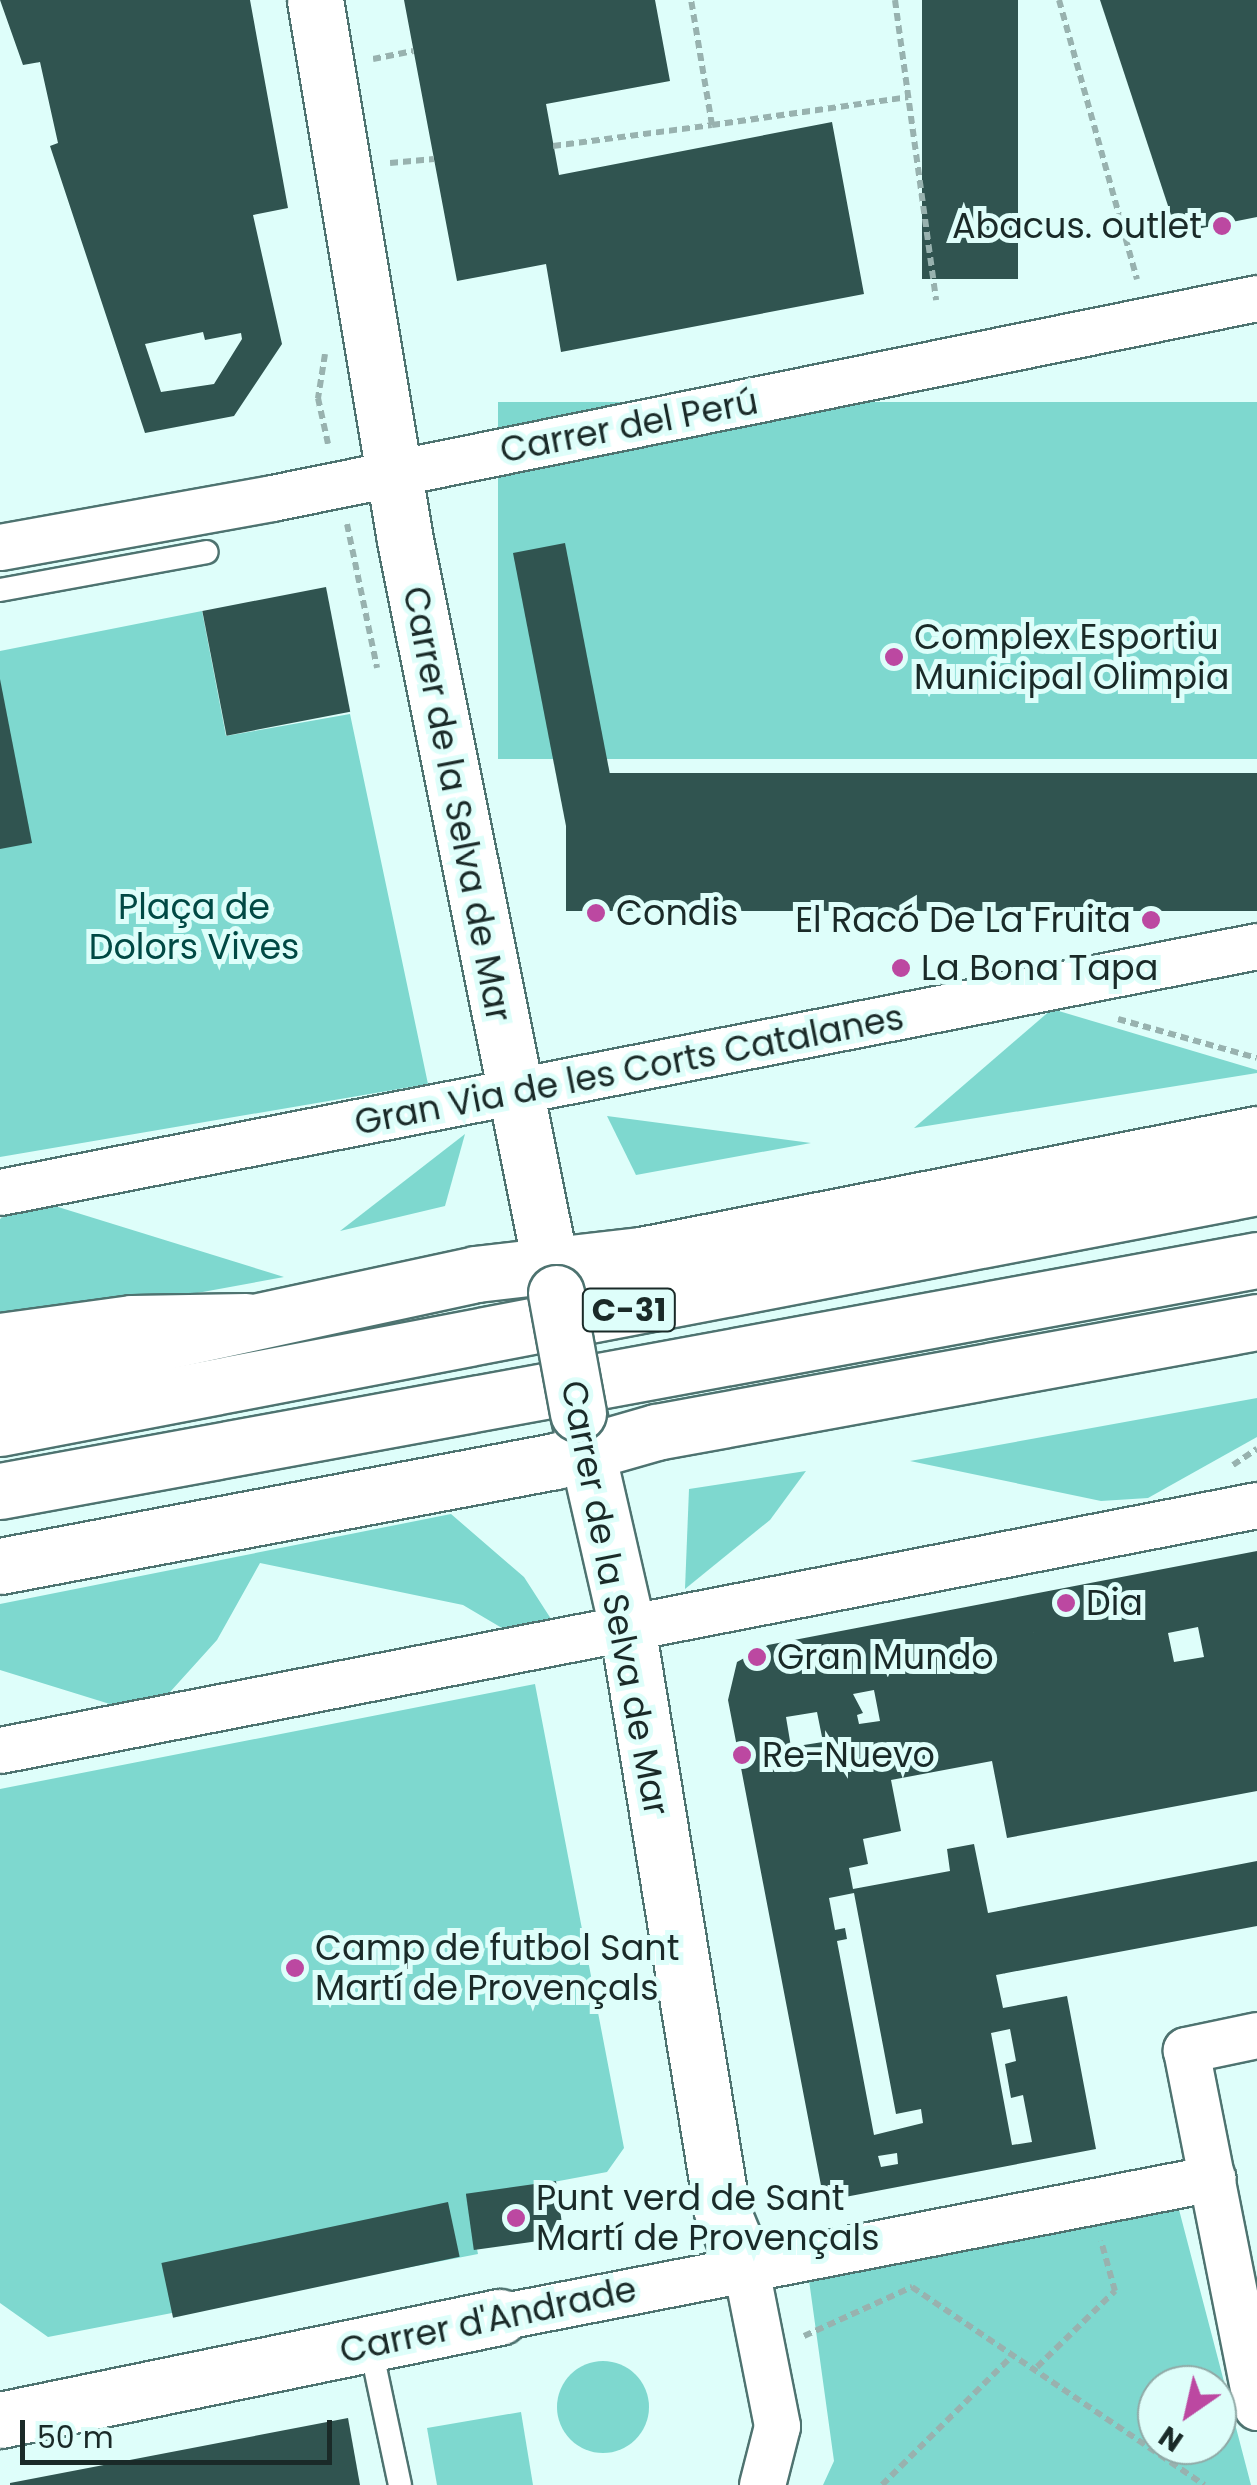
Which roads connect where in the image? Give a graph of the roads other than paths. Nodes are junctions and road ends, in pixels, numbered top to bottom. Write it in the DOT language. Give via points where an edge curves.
graph roads {
  1 [pos="315,0"];
  2 [pos="1257,298"];
  3 [pos="395,474"];
  4 [pos="189,541"];
  5 [pos="0,547"];
  6 [pos="0,590"];
  7 [pos="1257,946"];
  8 [pos="513,1094"];
  9 [pos="1257,1134"];
  10 [pos="1257,1187"];
  11 [pos="0,1192"];
  12 [pos="1257,1260"];
  13 [pos="552,1279"];
  14 [pos="246,1321"];
  15 [pos="1257,1322"];
  16 [pos="0,1341"];
  17 [pos="0,1377"];
  18 [pos="0,1428"];
  19 [pos="581,1433"];
  20 [pos="0,1491"];
  21 [pos="1257,1505"];
  22 [pos="0,1566"];
  23 [pos="628,1632"];
  24 [pos="0,1750"];
  25 [pos="1257,2035"];
  26 [pos="1212,2178"];
  27 [pos="746,2268"];
  28 [pos="499,2316"];
  29 [pos="370,2344"];
  30 [pos="1257,2407"];
  31 [pos="0,2420"];
  32 [pos="400,2485"];
  33 [pos="762,2485"];
  1 -- 3 [label="main road, Carrer de la Selva de Mar"];
  2 -- 3 [label="street, Carrer del Perú"];
  3 -- 4 [label="street, Carrer del Perú"];
  3 -- 8 [label="main road, Carrer de la Selva de Mar"];
  4 -- 5 [label="street, Carrer del Perú"];
  4 -- 6 [label="lane"];
  7 -- 8 [label="street, Gran Via de les Corts Catalanes"];
  8 -- 11 [label="street, Gran Via de les Corts Catalanes"];
  8 -- 13 [label="main road, Carrer de la Selva de Mar"];
  9 -- 13 [label="main road" via="641,1254"];
  10 -- 18 [label="main road, C-31"];
  12 -- 20 [label="main road, C-31"];
  13 -- 14 [label="main road"];
  13 -- 19 [label="main road, Carrer de la Selva de Mar, bridge"];
  14 -- 16 [label="main road" via="132,1323"];
  14 -- 17 [label="main road" via="137,1351"];
  15 -- 19 [label="main road" via="656,1432"];
  19 -- 22 [label="main road"];
  19 -- 23 [label="main road, Carrer de la Selva de Mar"];
  21 -- 23 [label="street"];
  23 -- 24 [label="street"];
  23 -- 27 [label="main road, Carrer de la Selva de Mar" via="722,2211"];
  25 -- 26 [label="street" via="1186,2050"];
  26 -- 27 [label="street, Carrer d'Andrade"];
  26 -- 30 [label="street"];
  27 -- 28 [label="street, Carrer d'Andrade"];
  27 -- 33 [label="street, Carrer de la Selva de Mar" via="778,2426"];
  28 -- 29 [label="main road, Carrer d'Andrade"];
  29 -- 31 [label="main road, Carrer d'Andrade"];
  29 -- 32 [label="lane"];
}
